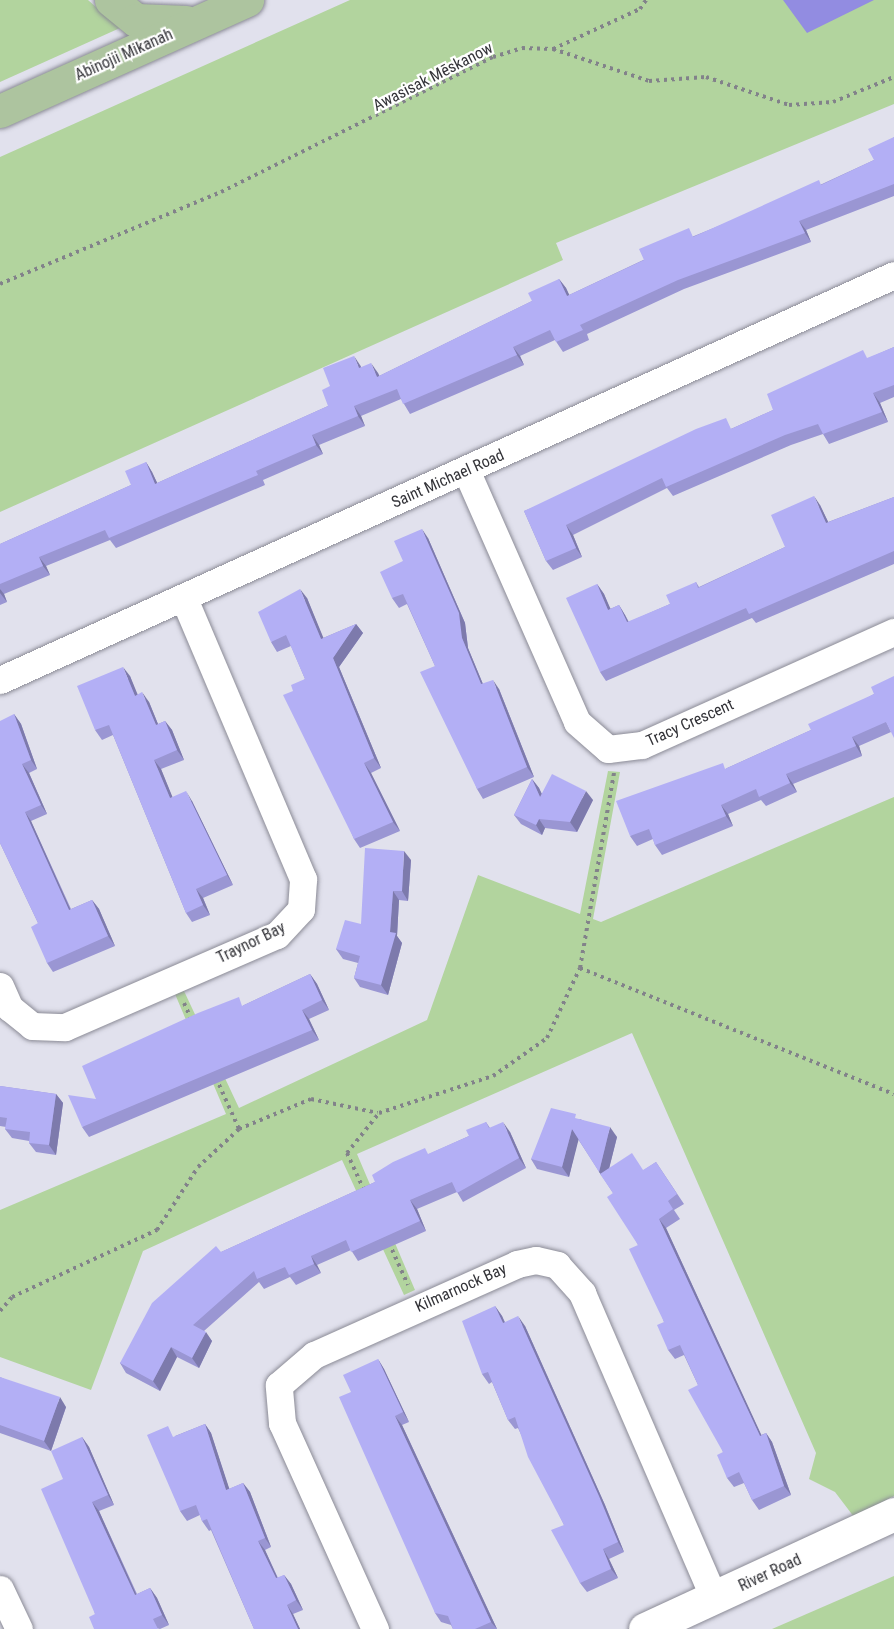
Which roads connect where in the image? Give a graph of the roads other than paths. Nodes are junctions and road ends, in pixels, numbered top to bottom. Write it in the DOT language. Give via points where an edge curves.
graph roads {
  1 [pos="111,0"];
  2 [pos="247,0"];
  3 [pos="201,21"];
  4 [pos="0,111"];
  5 [pos="894,274"];
  6 [pos="466,470"];
  7 [pos="184,598"];
  8 [pos="894,632"];
  9 [pos="0,680"];
  10 [pos="0,986"];
  11 [pos="894,1514"];
  12 [pos="0,1589"];
  13 [pos="714,1598"];
  14 [pos="19,1629"];
  15 [pos="375,1629"];
  16 [pos="645,1629"];
  1 -- 3 [label="main road" via="136,20 161,25"];
  2 -- 3 [label="main road, Abinojii Mikanah"];
  3 -- 4 [label="main road, Abinojii Mikanah"];
  5 -- 6 [label="street, Saint Michael Road"];
  6 -- 7 [label="street, Saint Michael Road"];
  6 -- 8 [label="street, Tracy Crescent" via="577,722 608,749 642,745"];
  7 -- 9 [label="street, Saint Michael Road"];
  7 -- 10 [label="street, Traynor Bay" via="305,894 291,924 277,935 65,1027 48,1029 20,1018"];
  11 -- 13 [label="street, River Road"];
  12 -- 14 [label="street"];
  13 -- 15 [label="street, Kilmarnock Bay" via="572,1278 557,1265 517,1264 314,1355 279,1384 282,1423"];
  13 -- 16 [label="street, River Road"];
}
